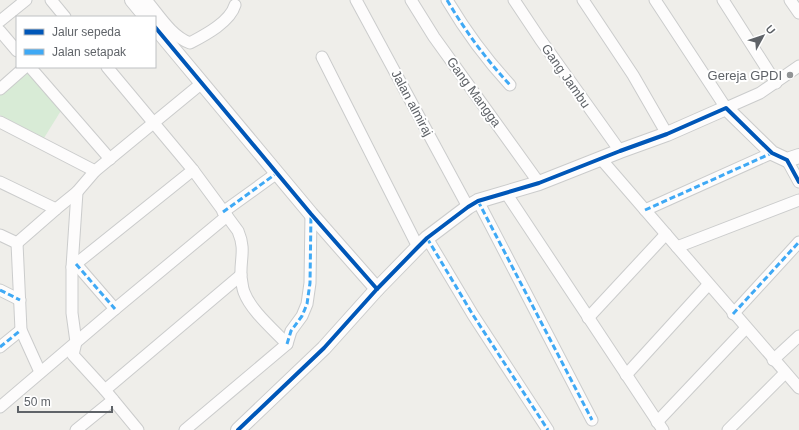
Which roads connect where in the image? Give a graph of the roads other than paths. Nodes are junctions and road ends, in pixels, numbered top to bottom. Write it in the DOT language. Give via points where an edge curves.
graph roads {
  1 [pos="26,0"];
  2 [pos="51,0"];
  3 [pos="132,0"];
  4 [pos="146,0"];
  5 [pos="356,0"];
  6 [pos="411,0"];
  7 [pos="447,0"];
  8 [pos="514,0"];
  9 [pos="583,0"];
  10 [pos="655,0"];
  11 [pos="722,0"];
  12 [pos="790,0"];
  13 [pos="235,5"];
  14 [pos="799,13"];
  15 [pos="64,16"];
  16 [pos="145,16"];
  17 [pos="0,22"];
  18 [pos="156,28"];
  19 [pos="0,31"];
  20 [pos="16,50"];
  21 [pos="322,57"];
  22 [pos="799,66"];
  23 [pos="24,68"];
  24 [pos="31,68"];
  25 [pos="108,68"];
  26 [pos="202,83"];
  27 [pos="776,83"];
  28 [pos="510,85"];
  29 [pos="0,89"];
  30 [pos="726,108"];
  31 [pos="0,122"];
  32 [pos="154,122"];
  33 [pos="666,134"];
  34 [pos="620,151"];
  35 [pos="772,153"];
  36 [pos="793,158"];
  37 [pos="110,159"];
  38 [pos="601,159"];
  39 [pos="192,170"];
  40 [pos="95,171"];
  41 [pos="277,173"];
  42 [pos="0,182"];
  43 [pos="799,182"];
  44 [pos="539,183"];
  45 [pos="76,192"];
  46 [pos="506,193"];
  47 [pos="799,200"];
  48 [pos="473,204"];
  49 [pos="56,209"];
  50 [pos="645,210"];
  51 [pos="225,214"];
  52 [pos="311,214"];
  53 [pos="666,234"];
  54 [pos="0,235"];
  55 [pos="423,242"];
  56 [pos="799,242"];
  57 [pos="17,244"];
  58 [pos="677,247"];
  59 [pos="74,266"];
  60 [pos="241,275"];
  61 [pos="708,285"];
  62 [pos="377,289"];
  63 [pos="0,290"];
  64 [pos="20,300"];
  65 [pos="115,309"];
  66 [pos="733,314"];
  67 [pos="588,318"];
  68 [pos="746,328"];
  69 [pos="21,330"];
  70 [pos="799,336"];
  71 [pos="76,342"];
  72 [pos="287,344"];
  73 [pos="0,347"];
  74 [pos="773,360"];
  75 [pos="40,372"];
  76 [pos="785,373"];
  77 [pos="626,375"];
  78 [pos="799,388"];
  79 [pos="105,390"];
  80 [pos="113,400"];
  81 [pos="0,407"];
  82 [pos="592,420"];
  83 [pos="660,426"];
  84 [pos="76,430"];
  85 [pos="138,430"];
  86 [pos="185,430"];
  87 [pos="238,430"];
  88 [pos="548,430"];
  89 [pos="728,430"];
  1 -- 17 [label="street"];
  2 -- 15 [label="street"];
  3 -- 16 [label="street"];
  4 -- 13 [label="street" via="173,32 190,43 225,21 233,12"];
  5 -- 48 [label="street, Jalan almiraj"];
  6 -- 44 [label="street, Gang Mangga" via="434,37"];
  7 -- 28 [label="street" via="487,60"];
  8 -- 34 [label="street, Gang Jambu"];
  9 -- 33 [label="street" via="633,75"];
  10 -- 30 [label="street"];
  11 -- 27 [label="street"];
  12 -- 14 [label="street"];
  18 -- 26 [label="street"];
  19 -- 20 [label="street"];
  21 -- 55 [label="street"];
  22 -- 27 [label="street"];
  23 -- 29 [label="street"];
  24 -- 37 [label="street"];
  25 -- 32 [label="street"];
  26 -- 32 [label="street"];
  26 -- 41 [label="street"];
  27 -- 30 [label="street"];
  30 -- 33 [label="street"];
  30 -- 35 [label="street"];
  31 -- 40 [label="street"];
  32 -- 37 [label="street"];
  32 -- 39 [label="street"];
  33 -- 34 [label="street"];
  34 -- 38 [label="street"];
  35 -- 36 [label="street"];
  35 -- 50 [label="street"];
  36 -- 43 [label="street"];
  37 -- 40 [label="street"];
  38 -- 44 [label="street"];
  38 -- 50 [label="street"];
  39 -- 51 [label="street"];
  39 -- 59 [label="street"];
  40 -- 45 [label="street"];
  41 -- 51 [label="street"];
  41 -- 52 [label="street"];
  42 -- 49 [label="street"];
  44 -- 46 [label="street"];
  45 -- 49 [label="street"];
  45 -- 59 [label="street"];
  46 -- 48 [label="street"];
  46 -- 67 [label="street"];
  47 -- 58 [label="street"];
  48 -- 55 [label="street"];
  48 -- 82 [label="street, Jalan almiraj"];
  49 -- 57 [label="street"];
  50 -- 53 [label="street"];
  51 -- 60 [label="street" via="242,241"];
  51 -- 65 [label="street"];
  52 -- 62 [label="street"];
  52 -- 72 [label="street" via="310,283 307,304 291,331"];
  53 -- 58 [label="street"];
  53 -- 67 [label="street"];
  54 -- 57 [label="street"];
  55 -- 62 [label="street"];
  55 -- 88 [label="street"];
  56 -- 66 [label="street"];
  57 -- 64 [label="street"];
  58 -- 61 [label="street"];
  59 -- 65 [label="street"];
  59 -- 71 [label="street" via="72,313"];
  60 -- 72 [label="street" via="247,299"];
  60 -- 79 [label="street"];
  61 -- 66 [label="street"];
  61 -- 77 [label="street"];
  62 -- 87 [label="street" via="324,348"];
  63 -- 64 [label="street"];
  64 -- 69 [label="street"];
  65 -- 71 [label="street"];
  66 -- 68 [label="street"];
  67 -- 77 [label="street"];
  68 -- 74 [label="street"];
  68 -- 83 [label="street"];
  69 -- 73 [label="street"];
  69 -- 75 [label="street"];
  70 -- 74 [label="street"];
  71 -- 75 [label="street"];
  71 -- 79 [label="street" via="74,355"];
  72 -- 86 [label="street"];
  74 -- 76 [label="street"];
  75 -- 81 [label="street"];
  76 -- 78 [label="street"];
  76 -- 89 [label="street"];
  77 -- 83 [label="street"];
  79 -- 80 [label="street"];
  80 -- 84 [label="street"];
  80 -- 85 [label="street"];
}
